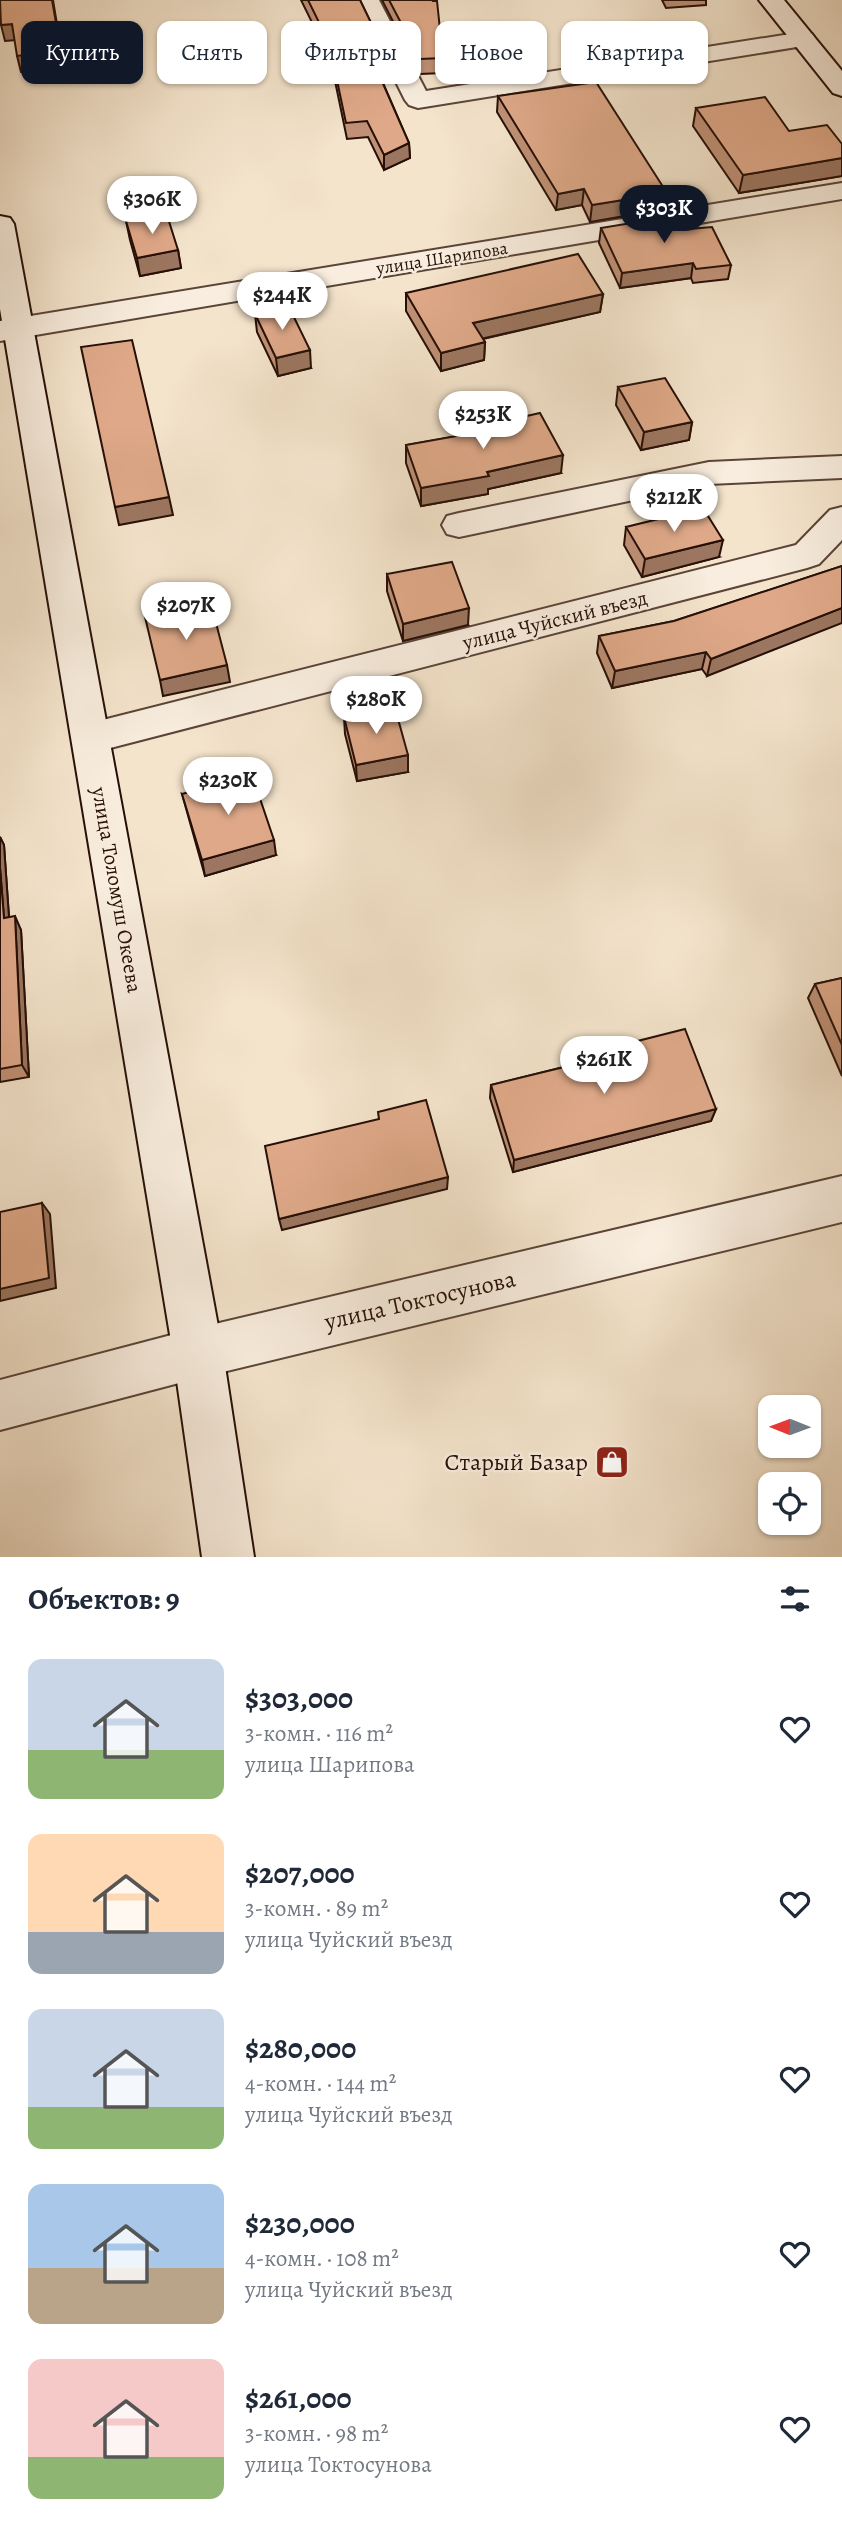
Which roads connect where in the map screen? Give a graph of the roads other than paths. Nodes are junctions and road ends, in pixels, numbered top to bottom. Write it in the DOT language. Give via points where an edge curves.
graph roads {
  1 [pos="367,0"];
  2 [pos="771,0"];
  3 [pos="803,39"];
  4 [pos="842,88"];
  5 [pos="842,191"];
  6 [pos="0,224"];
  7 [pos="9,330"];
  8 [pos="842,467"];
  9 [pos="842,519"];
  10 [pos="459,525"];
  11 [pos="91,738"];
  12 [pos="842,1199"];
  13 [pos="198,1353"];
  14 [pos="0,1405"];
  15 [pos="228,1557"];
  1 -- 3 [label="street" via="418,100"];
  2 -- 3 [label="street"];
  3 -- 4 [label="street"];
  5 -- 7 [label="street, улица Шарипова"];
  6 -- 7 [label="street, улица Толомуш Океева"];
  7 -- 11 [label="street, улица Толомуш Океева"];
  8 -- 10 [label="street" via="709,473"];
  9 -- 11 [label="street, улица Чуйский въезд" via="807,555"];
  11 -- 13 [label="street, улица Толомуш Океева"];
  12 -- 13 [label="street, улица Токтосунова"];
  13 -- 14 [label="street, улица Токтосунова"];
  13 -- 15 [label="street, улица Толомуш Океева"];
}
